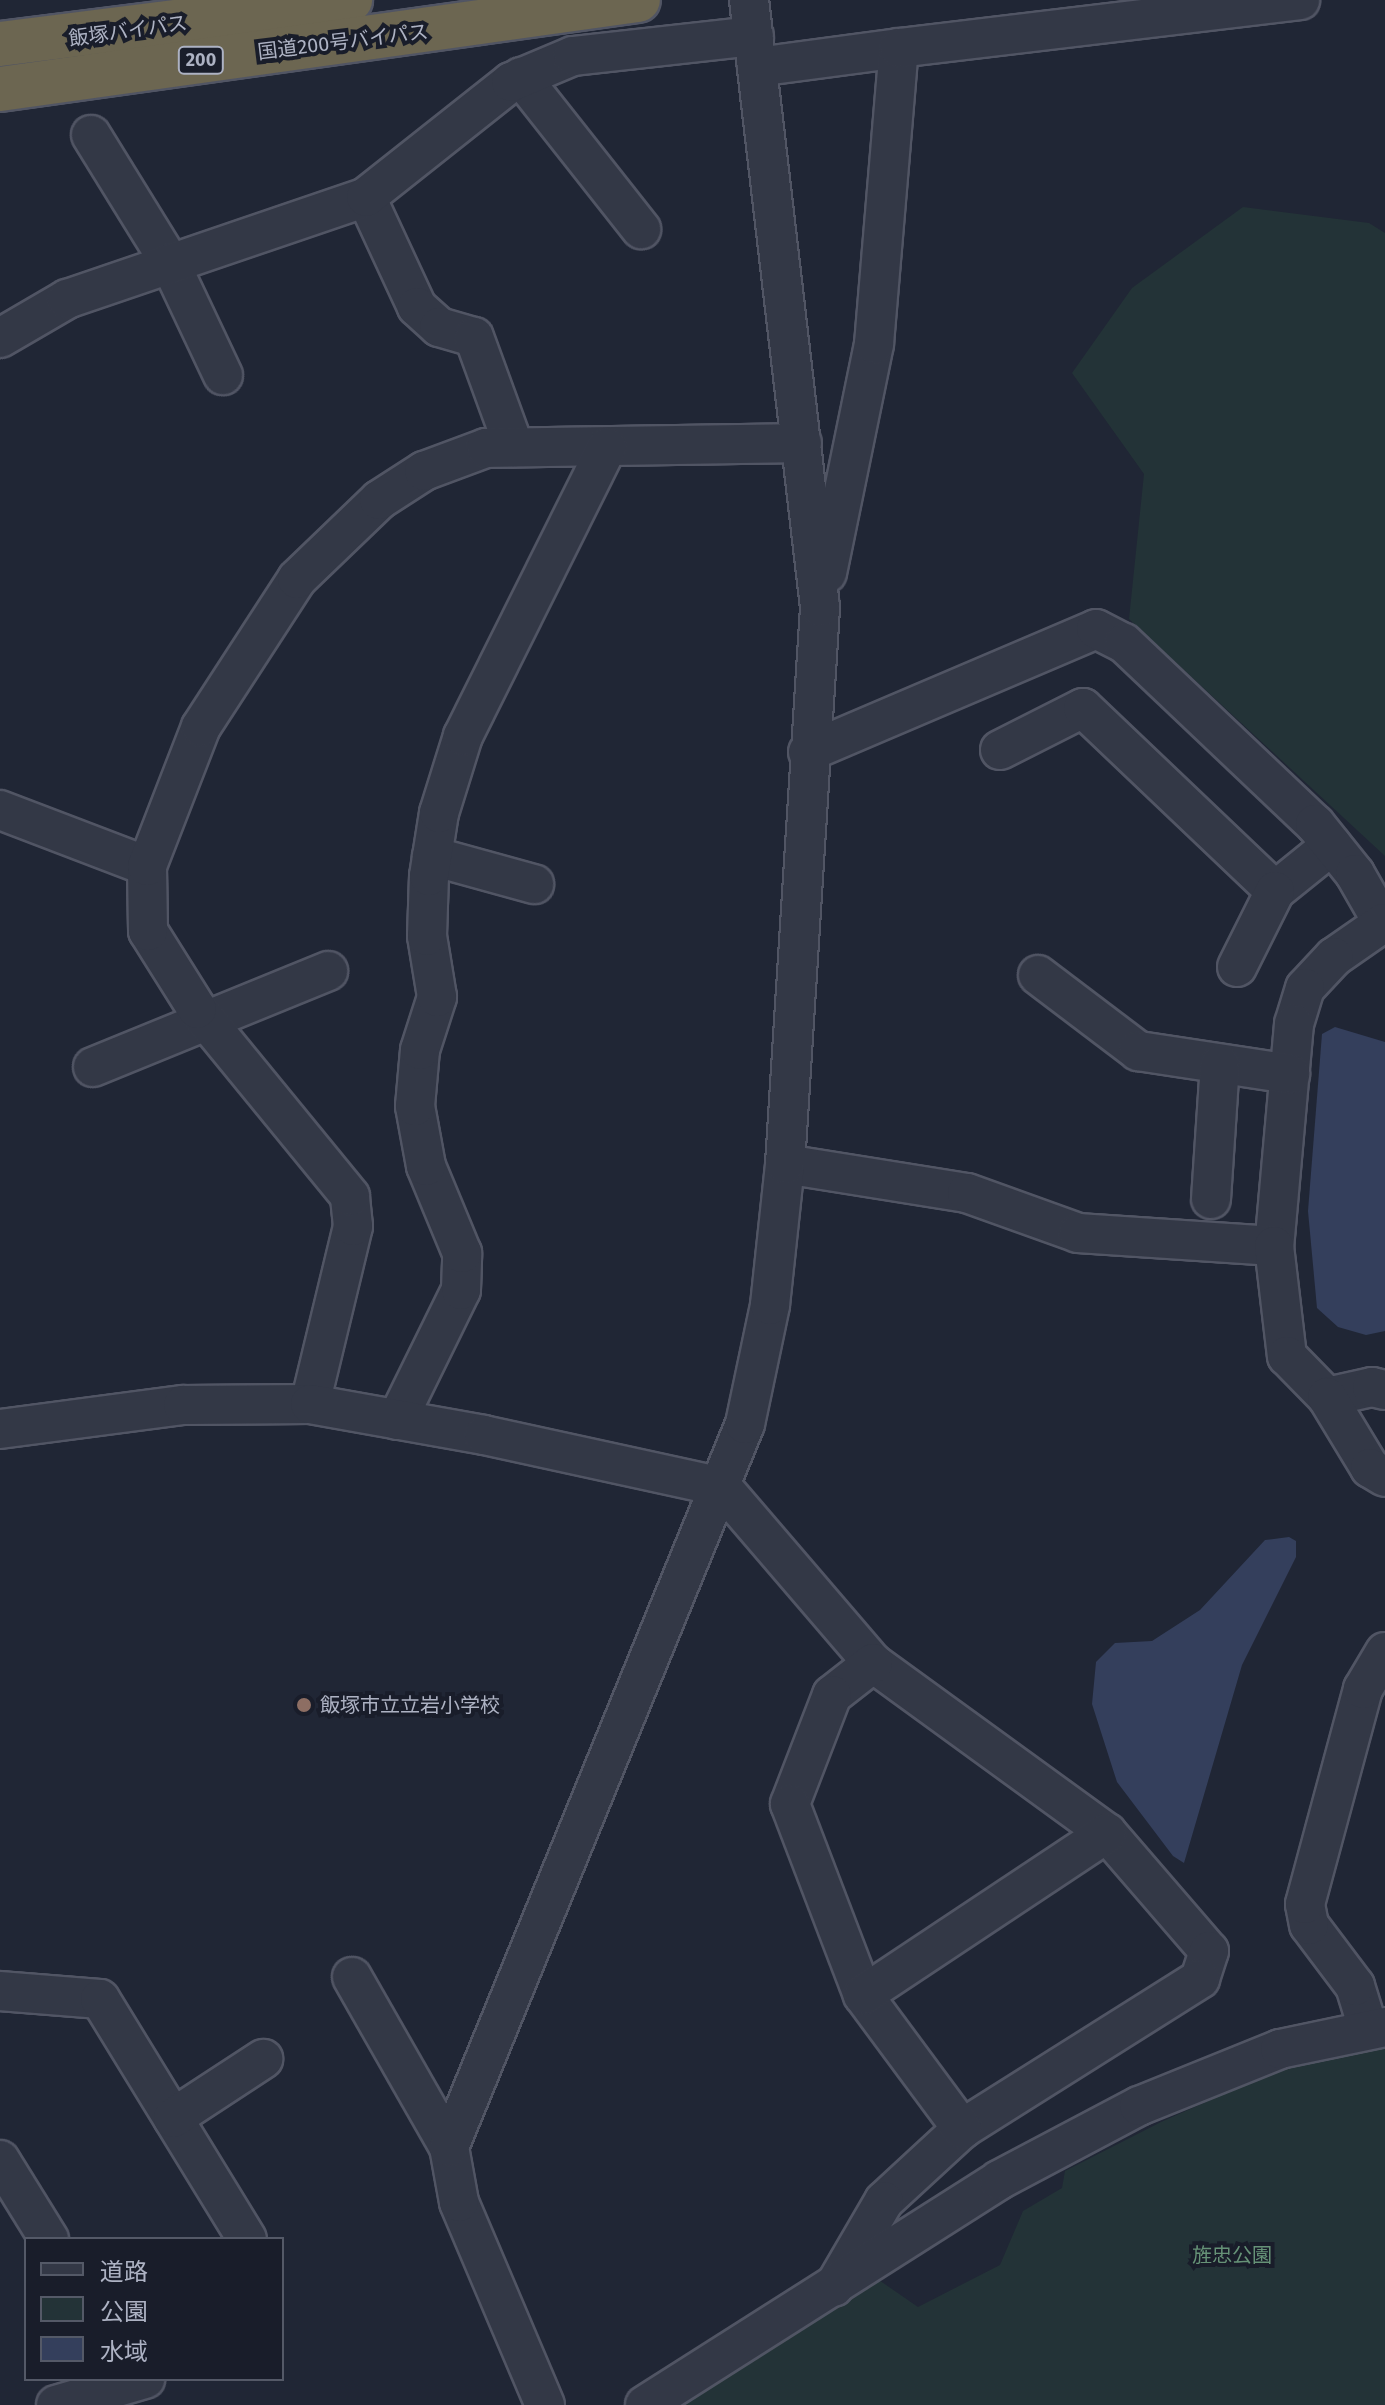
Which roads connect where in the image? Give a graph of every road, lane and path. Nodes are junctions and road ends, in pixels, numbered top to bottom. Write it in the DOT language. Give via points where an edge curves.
graph roads {
  1 [pos="350,0"];
  2 [pos="638,0"];
  3 [pos="1300,0"];
  4 [pos="256,6"];
  5 [pos="754,34"];
  6 [pos="0,44"];
  7 [pos="899,48"];
  8 [pos="521,77"];
  9 [pos="0,89"];
  10 [pos="91,135"];
  11 [pos="366,197"];
  12 [pos="641,229"];
  13 [pos="170,263"];
  14 [pos="0,338"];
  15 [pos="223,375"];
  16 [pos="802,443"];
  17 [pos="514,447"];
  18 [pos="607,447"];
  19 [pos="820,607"];
  20 [pos="1000,750"];
  21 [pos="808,752"];
  22 [pos="0,810"];
  23 [pos="1332,845"];
  24 [pos="432,856"];
  25 [pos="147,866"];
  26 [pos="534,884"];
  27 [pos="1275,891"];
  28 [pos="1384,925"];
  29 [pos="1237,967"];
  30 [pos="328,971"];
  31 [pos="1038,975"];
  32 [pos="206,1020"];
  33 [pos="1220,1064"];
  34 [pos="93,1067"];
  35 [pos="1290,1074"];
  36 [pos="785,1164"];
  37 [pos="1211,1199"];
  38 [pos="1274,1246"];
  39 [pos="1385,1390"];
  40 [pos="1327,1397"];
  41 [pos="310,1404"];
  42 [pos="397,1420"];
  43 [pos="0,1429"];
  44 [pos="1385,1477"];
  45 [pos="722,1487"];
  46 [pos="1385,1652"];
  47 [pos="873,1663"];
  48 [pos="1107,1833"];
  49 [pos="352,1977"];
  50 [pos="0,1991"];
  51 [pos="863,1995"];
  52 [pos="1376,2028"];
  53 [pos="263,2059"];
  54 [pos="173,2118"];
  55 [pos="962,2129"];
  56 [pos="449,2147"];
  57 [pos="0,2160"];
  58 [pos="48,2237"];
  59 [pos="246,2237"];
  60 [pos="834,2287"];
  61 [pos="137,2381"];
  62 [pos="56,2405"];
  63 [pos="545,2405"];
  64 [pos="645,2405"];
  1 -- 4 [label="highway, 飯塚バイパス / 200"];
  2 -- 9 [label="highway, 国道200号バイパス / 200"];
  3 -- 7 [label="street"];
  4 -- 6 [label="highway, 飯塚バイパス / 200"];
  5 -- 7 [label="street"];
  5 -- 8 [label="street" via="573,56"];
  5 -- 16 [label="street"];
  7 -- 19 [label="street" via="874,344"];
  8 -- 11 [label="street"];
  8 -- 12 [label="street"];
  10 -- 13 [label="street"];
  11 -- 13 [label="street"];
  11 -- 17 [label="street" via="417,307 439,327 474,337"];
  13 -- 14 [label="street" via="67,299"];
  13 -- 15 [label="street"];
  16 -- 18 [label="street"];
  16 -- 19 [label="street"];
  17 -- 18 [label="street"];
  17 -- 25 [label="street" via="486,448 424,471 379,500 297,579 201,727"];
  18 -- 24 [label="street" via="463,736"];
  19 -- 21 [label="street"];
  20 -- 27 [label="street" via="1083,708"];
  21 -- 23 [label="street" via="1096,629 1124,643"];
  21 -- 36 [label="street" via="804,914"];
  22 -- 25 [label="street"];
  23 -- 27 [label="street"];
  23 -- 28 [label="street"];
  24 -- 26 [label="street"];
  24 -- 42 [label="street" via="427,936 437,997 420,1050 415,1106 426,1166 462,1253 461,1290"];
  25 -- 32 [label="street" via="148,931"];
  27 -- 29 [label="street"];
  28 -- 35 [label="street" via="1334,957 1305,988 1294,1024"];
  30 -- 32 [label="street"];
  31 -- 33 [label="street" via="1138,1051"];
  32 -- 34 [label="street"];
  32 -- 41 [label="street" via="350,1196 353,1226"];
  33 -- 35 [label="street"];
  33 -- 37 [label="street"];
  35 -- 38 [label="street"];
  36 -- 38 [label="street" via="967,1193 1078,1233"];
  36 -- 45 [label="street" via="770,1305 745,1424"];
  38 -- 40 [label="street" via="1287,1356"];
  39 -- 40 [label="street" via="1372,1387"];
  40 -- 44 [label="street" via="1370,1468"];
  41 -- 42 [label="street"];
  41 -- 43 [label="street" via="183,1405"];
  42 -- 45 [label="street"];
  45 -- 47 [label="street"];
  45 -- 56 [label="street"];
  46 -- 52 [label="street" via="1363,1689 1305,1904 1309,1925 1355,1986"];
  47 -- 48 [label="street"];
  47 -- 51 [label="street" via="832,1695 790,1804"];
  48 -- 51 [label="street"];
  48 -- 55 [label="street" via="1209,1951 1200,1979"];
  49 -- 56 [label="street"];
  50 -- 54 [label="street" via="100,1999"];
  51 -- 55 [label="street"];
  52 -- 60 [label="street" via="1280,2049 1139,2106 999,2180"];
  53 -- 54 [label="street"];
  54 -- 59 [label="street"];
  55 -- 60 [label="street" via="884,2201"];
  56 -- 63 [label="street" via="459,2202"];
  57 -- 58 [label="street"];
  60 -- 64 [label="street"];
  61 -- 62 [label="street"];
}
